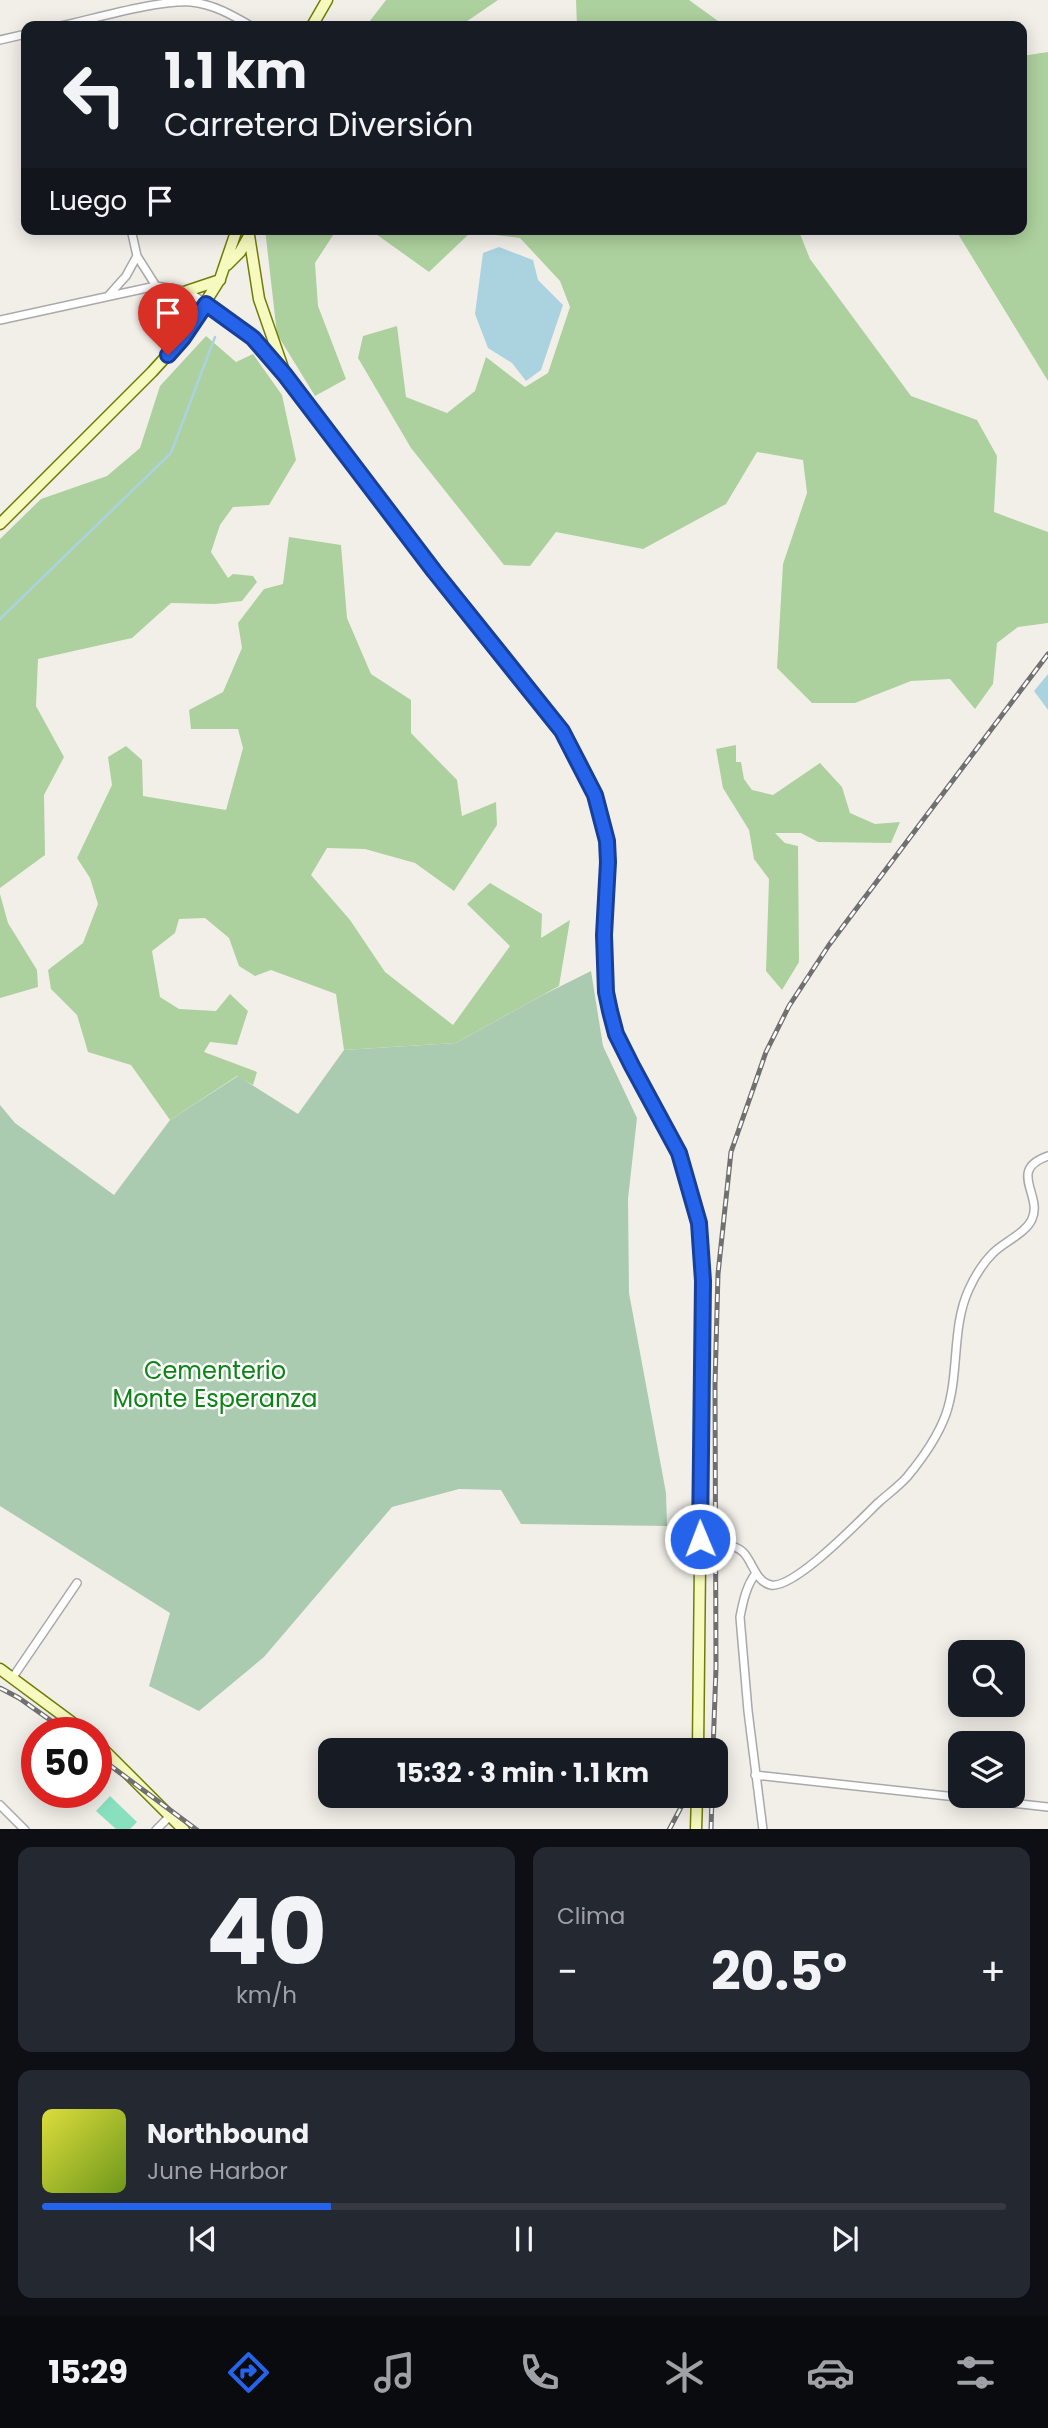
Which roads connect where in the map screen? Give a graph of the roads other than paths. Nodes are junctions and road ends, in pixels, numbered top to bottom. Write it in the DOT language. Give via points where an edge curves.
graph roads {
  1 [pos="327,0"];
  2 [pos="96,21"];
  3 [pos="241,21"];
  4 [pos="315,21"];
  5 [pos="21,35"];
  6 [pos="0,40"];
  7 [pos="132,235"];
  8 [pos="235,235"];
  9 [pos="247,235"];
  10 [pos="248,235"];
  11 [pos="137,256"];
  12 [pos="226,265"];
  13 [pos="220,279"];
  14 [pos="156,286"];
  15 [pos="187,291"];
  16 [pos="109,295"];
  17 [pos="206,304"];
  18 [pos="0,320"];
  19 [pos="285,375"];
  20 [pos="0,524"];
  21 [pos="1048,1156"];
  22 [pos="700,1539"];
  23 [pos="757,1573"];
  24 [pos="77,1583"];
  25 [pos="0,1669"];
  26 [pos="13,1677"];
  27 [pos="65,1717"];
  28 [pos="698,1738"];
  29 [pos="112,1758"];
  30 [pos="755,1775"];
  31 [pos="0,1805"];
  32 [pos="1048,1807"];
  33 [pos="697,1808"];
  34 [pos="170,1816"];
  35 [pos="25,1829"];
  36 [pos="156,1829"];
  37 [pos="184,1829"];
  38 [pos="696,1829"];
  39 [pos="763,1829"];
  1 -- 4 [label="main road"];
  2 -- 3 [label="street" via="165,3 190,2 211,6"];
  5 -- 6 [label="street"];
  7 -- 11 [label="street"];
  8 -- 12 [label="main road"];
  9 -- 12 [label="main road"];
  10 -- 19 [label="main road" via="260,299"];
  11 -- 14 [label="street"];
  11 -- 16 [label="street"];
  12 -- 13 [label="main road"];
  13 -- 15 [label="main road"];
  13 -- 17 [label="main road"];
  14 -- 15 [label="street"];
  14 -- 16 [label="street"];
  15 -- 17 [label="street"];
  16 -- 18 [label="street"];
  17 -- 19 [label="main road" via="253,338"];
  17 -- 20 [label="main road" via="152,372"];
  19 -- 22 [label="main road" via="562,731 595,795 607,841 604,935 610,1011 616,1034 679,1153 699,1223 703,1281"];
  21 -- 23 [label="street" via="1028,1171 1034,1203 1030,1223 992,1254 969,1289 957,1330 946,1413 915,1466 793,1578 771,1585"];
  22 -- 23 [label="street" via="737,1547"];
  22 -- 28 [label="main road"];
  23 -- 30 [label="street" via="740,1617"];
  24 -- 26 [label="street"];
  25 -- 26 [label="main road"];
  26 -- 27 [label="main road"];
  29 -- 34 [label="main road"];
  30 -- 32 [label="street"];
  30 -- 39 [label="street"];
  31 -- 35 [label="street"];
  33 -- 38 [label="main road"];
  34 -- 36 [label="street"];
  34 -- 37 [label="main road"];
}
